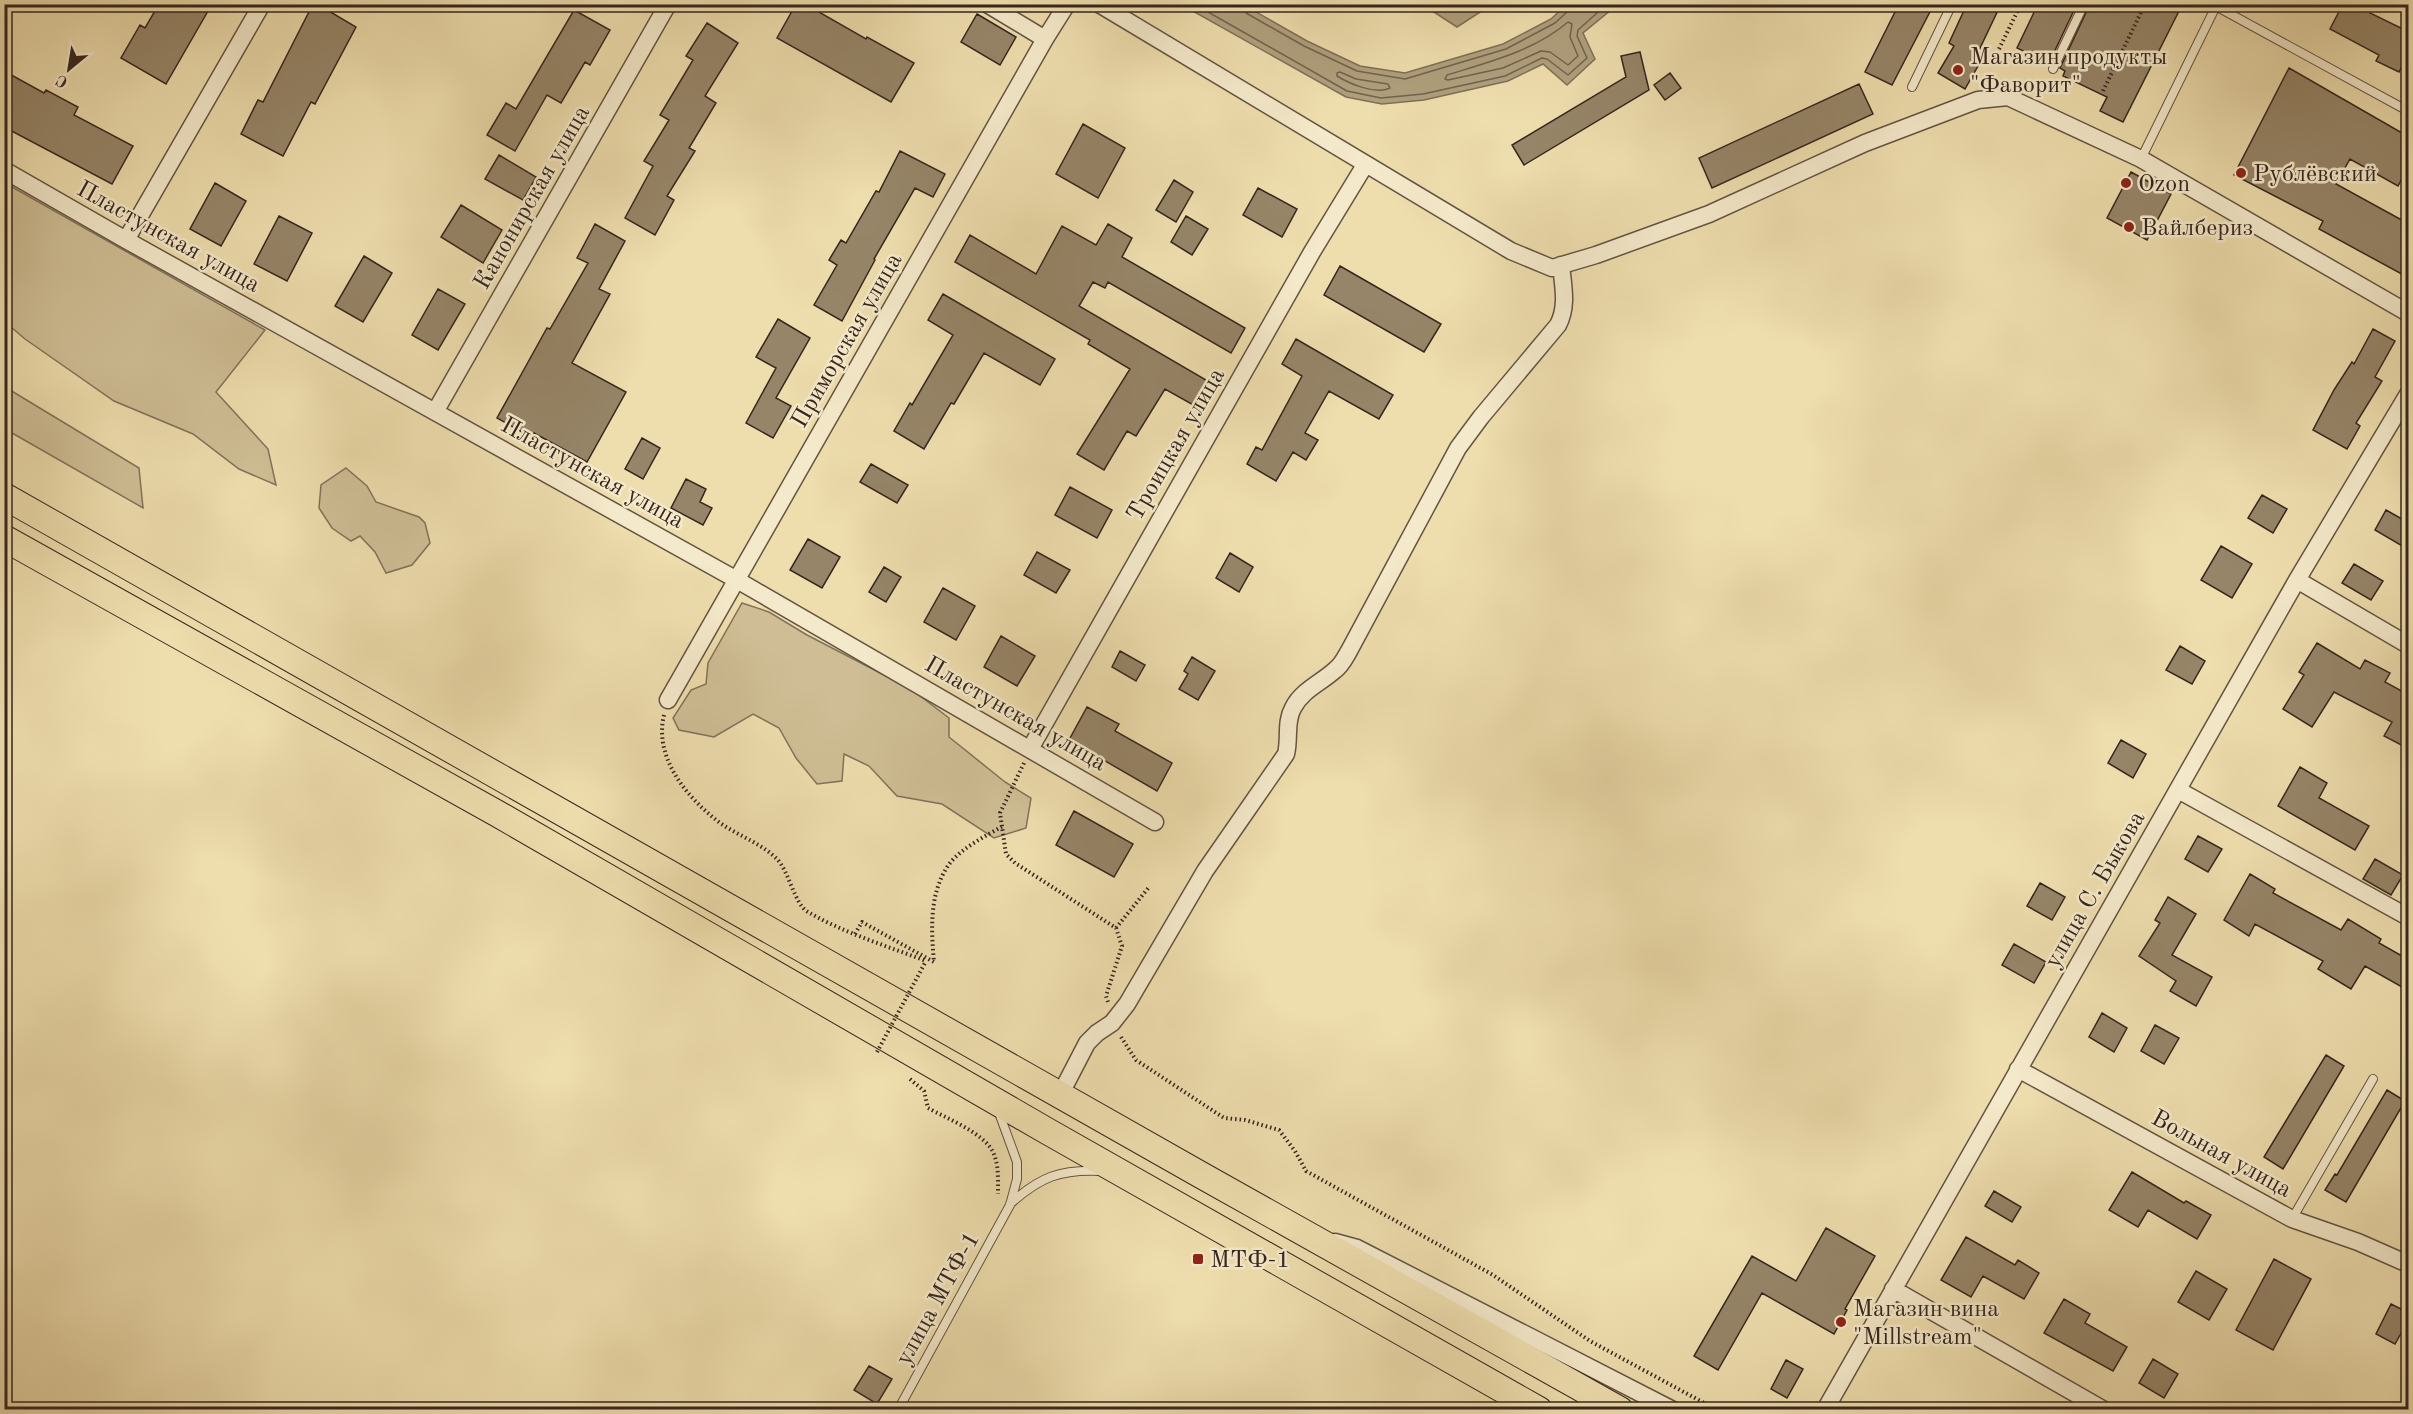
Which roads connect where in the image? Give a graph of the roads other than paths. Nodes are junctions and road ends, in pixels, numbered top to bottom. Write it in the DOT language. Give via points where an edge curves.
graph roads {
  1 [pos="262,4"];
  2 [pos="668,4"];
  3 [pos="987,4"];
  4 [pos="1067,4"];
  5 [pos="1099,4"];
  6 [pos="1953,4"];
  7 [pos="2084,4"];
  8 [pos="2215,5"];
  9 [pos="1045,39"];
  10 [pos="2053,69"];
  11 [pos="1912,87"];
  12 [pos="2409,111"];
  13 [pos="2140,159"];
  14 [pos="1365,165"];
  15 [pos="4,170"];
  16 [pos="126,240"];
  17 [pos="1561,265"];
  18 [pos="2409,313"];
  19 [pos="2409,394"];
  20 [pos="435,412"];
  21 [pos="4,496"];
  22 [pos="4,538"];
  23 [pos="737,580"];
  24 [pos="2297,580"];
  25 [pos="2409,645"];
  26 [pos="668,700"];
  27 [pos="1030,749"];
  28 [pos="2178,790"];
  29 [pos="1155,822"];
  30 [pos="2409,917"];
  31 [pos="2019,1069"];
  32 [pos="2373,1079"];
  33 [pos="1060,1095"];
  34 [pos="993,1100"];
  35 [pos="1119,1171"];
  36 [pos="1010,1205"];
  37 [pos="2292,1219"];
  38 [pos="1314,1237"];
  39 [pos="2409,1264"];
  40 [pos="1893,1289"];
  41 [pos="898,1410"];
  42 [pos="1539,1410"];
  43 [pos="1620,1410"];
  44 [pos="1673,1410"];
  45 [pos="1825,1410"];
  46 [pos="2104,1410"];
  1 -- 16 [label="street"];
  2 -- 20 [label="street, Канонирская улица"];
  3 -- 9 [label="street"];
  4 -- 9 [label="street, Приморская улица"];
  5 -- 14 [label="street"];
  6 -- 11 [label="lane"];
  7 -- 10 [label="lane"];
  8 -- 12 [label="lane"];
  8 -- 13 [label="lane"];
  9 -- 23 [label="street, Приморская улица"];
  13 -- 17 [label="street" via="2008,97 1978,100 1865,143 1709,214"];
  13 -- 18 [label="street"];
  14 -- 17 [label="street" via="1511,251 1552,268"];
  14 -- 27 [label="street, Троицкая улица"];
  15 -- 16 [label="street, Пластунская улица"];
  16 -- 20 [label="street, Пластунская улица"];
  17 -- 33 [label="street" via="1564,304 1558,325 1458,448 1349,651 1337,669 1304,693 1293,707 1286,754 1205,871 1127,1004 1112,1023 1087,1043"];
  19 -- 24 [label="street, улица С. Быкова"];
  20 -- 23 [label="street, Пластунская улица"];
  21 -- 33 [label="main road"];
  22 -- 34 [label="main road" via="498,814"];
  23 -- 26 [label="street, Приморская улица"];
  23 -- 27 [label="street, Пластунская улица"];
  24 -- 25 [label="street"];
  24 -- 28 [label="street, улица С. Быкова"];
  27 -- 29 [label="street, Пластунская улица"];
  28 -- 30 [label="street"];
  28 -- 31 [label="street, улица С. Быкова"];
  31 -- 37 [label="street, Вольная улица"];
  31 -- 40 [label="street, улица С. Быкова"];
  32 -- 37 [label="lane"];
  33 -- 38 [label="main road"];
  34 -- 35 [label="main road"];
  34 -- 36 [label="lane, улица МТФ-1" via="1017,1162"];
  35 -- 36 [label="lane, улица МТФ-1" via="1080,1170 1050,1175"];
  35 -- 42 [label="main road"];
  36 -- 41 [label="lane, улица МТФ-1"];
  37 -- 39 [label="street, Вольная улица"];
  38 -- 43 [label="main road"];
  38 -- 44 [label="street" via="1357,1248"];
  40 -- 45 [label="street, улица С. Быкова"];
  40 -- 46 [label="street"];
}
